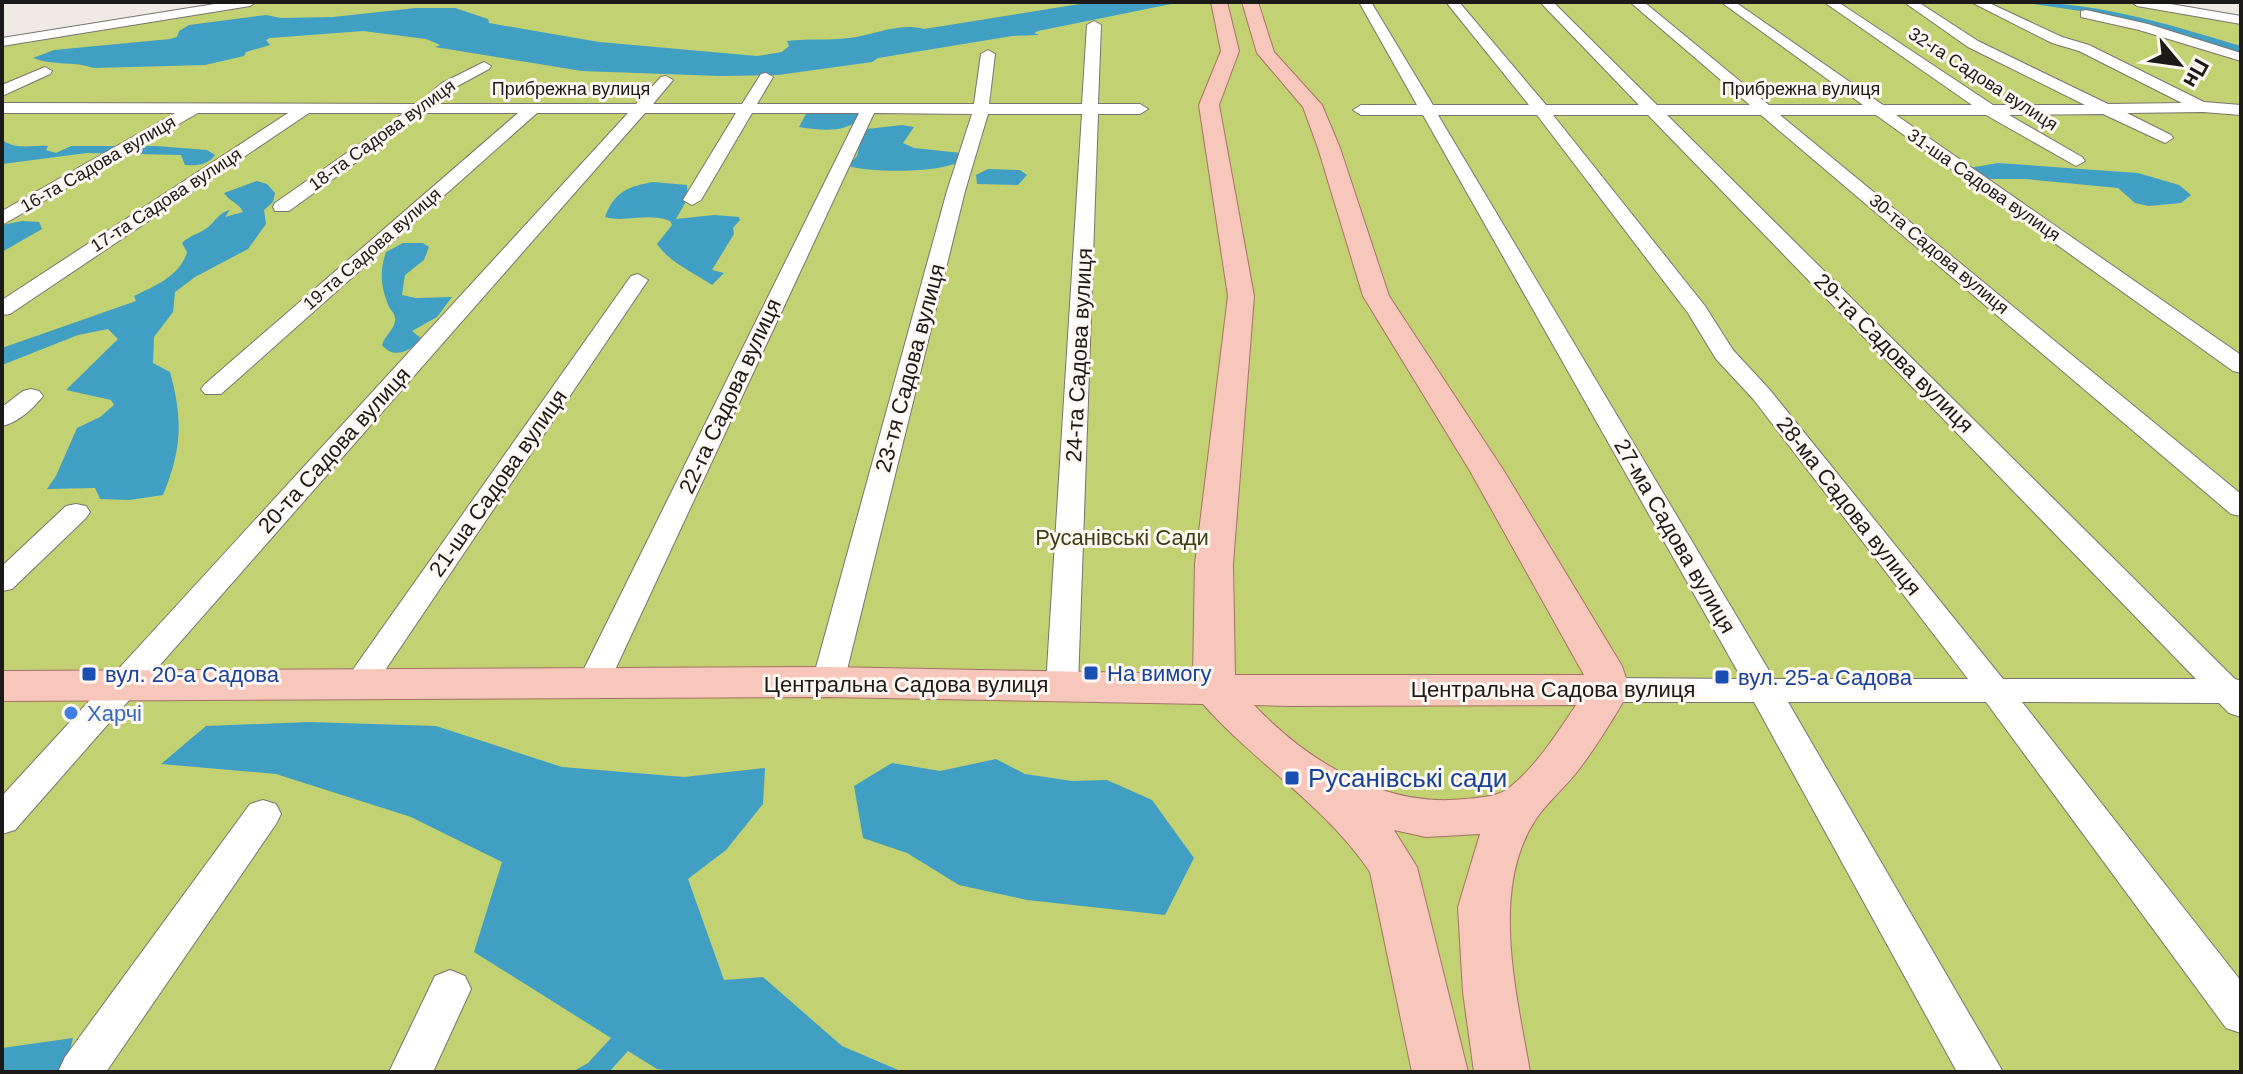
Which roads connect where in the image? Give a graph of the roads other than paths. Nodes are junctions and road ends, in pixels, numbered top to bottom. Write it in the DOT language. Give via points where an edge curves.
graph roads {
  1 [pos="250,2"];
  2 [pos="1219,2"];
  3 [pos="1250,2"];
  4 [pos="1365,2"];
  5 [pos="1452,2"];
  6 [pos="1546,2"];
  7 [pos="1636,2"];
  8 [pos="1727,2"];
  9 [pos="1830,2"];
  10 [pos="1910,2"];
  11 [pos="1977,2"];
  12 [pos="2137,2"];
  13 [pos="2086,14"];
  14 [pos="2241,20"];
  15 [pos="1094,25"];
  16 [pos="2,42"];
  17 [pos="1248,52"];
  18 [pos="988,54"];
  19 [pos="2241,57"];
  20 [pos="484,66"];
  21 [pos="45,71"];
  22 [pos="766,77"];
  23 [pos="666,80"];
  24 [pos="2,91"];
  25 [pos="331,92"];
  26 [pos="2203,107"];
  27 [pos="2,108"];
  28 [pos="870,108"];
  29 [pos="194,109"];
  30 [pos="420,109"];
  31 [pos="532,109"];
  32 [pos="643,109"];
  33 [pos="750,109"];
  34 [pos="981,109"];
  35 [pos="1140,109"];
  36 [pos="1654,109"];
  37 [pos="1767,109"];
  38 [pos="1876,109"];
  39 [pos="1988,109"];
  40 [pos="1092,110"];
  41 [pos="1361,110"];
  42 [pos="1429,110"];
  43 [pos="2109,110"];
  44 [pos="2241,110"];
  45 [pos="302,111"];
  46 [pos="1542,111"];
  47 [pos="2165,138"];
  48 [pos="2076,161"];
  49 [pos="692,200"];
  50 [pos="282,207"];
  51 [pos="2,219"];
  52 [pos="638,280"];
  53 [pos="2,309"];
  54 [pos="2241,366"];
  55 [pos="213,389"];
  56 [pos="31,396"];
  57 [pos="2,419"];
  58 [pos="2241,508"];
  59 [pos="76,512"];
  60 [pos="2,582"];
  61 [pos="828,682"];
  62 [pos="592,685"];
  63 [pos="1062,685"];
  64 [pos="2,686"];
  65 [pos="358,686"];
  66 [pos="120,688"];
  67 [pos="1214,689"];
  68 [pos="1609,690"];
  69 [pos="1764,690"];
  70 [pos="1994,690"];
  71 [pos="2236,695"];
  72 [pos="1320,784"];
  73 [pos="1520,805"];
  74 [pos="263,814"];
  75 [pos="2,820"];
  76 [pos="450,989"];
  77 [pos="2241,1014"];
  78 [pos="80,1072"];
  79 [pos="411,1072"];
  80 [pos="1440,1072"];
  81 [pos="1502,1072"];
  82 [pos="1981,1072"];
  1 -- 16 [label="street"];
  2 -- 17 [label="main road"];
  3 -- 17 [label="main road"];
  4 -- 42 [label="street, 27-ма Садова вулиця"];
  5 -- 46 [label="street, 28-ма Садова вулиця"];
  6 -- 36 [label="street, 29-та Садова вулиця"];
  7 -- 37 [label="street, 30-та Садова вулиця"];
  8 -- 38 [label="street, 31-ша Садова вулиця"];
  9 -- 39 [label="street, 32-га Садова вулиця"];
  10 -- 43 [label="street" via="1973,44"];
  11 -- 26 [label="street"];
  12 -- 14 [label="street"];
  13 -- 19 [label="street"];
  15 -- 40 [label="street, 24-та Садова вулиця"];
  17 -- 67 [label="main road" via="1209,105 1241,296 1214,564"];
  17 -- 68 [label="main road" via="1312,105 1376,296 1587,640"];
  18 -- 34 [label="street, 23-тя Садова вулиця"];
  20 -- 30 [label="street, 18-та Садова вулиця" via="447,86"];
  21 -- 24 [label="street"];
  22 -- 33 [label="street"];
  23 -- 32 [label="street, 20-та Садова вулиця"];
  25 -- 45 [label="street, 17-та Садова вулиця"];
  26 -- 43 [label="street, Прибрежна вулиця"];
  26 -- 44 [label="street, Прибрежна вулиця"];
  27 -- 29 [label="street, Прибрежна вулиця"];
  28 -- 33 [label="street, Прибрежна вулиця"];
  28 -- 34 [label="street, Прибрежна вулиця"];
  28 -- 62 [label="street, 22-га Садова вулиця"];
  29 -- 45 [label="street, Прибрежна вулиця"];
  29 -- 51 [label="street, 16-та Садова вулиця"];
  30 -- 31 [label="street, Прибрежна вулиця"];
  30 -- 45 [label="street, Прибрежна вулиця"];
  30 -- 50 [label="street, 18-та Садова вулиця"];
  31 -- 32 [label="street, Прибрежна вулиця"];
  31 -- 55 [label="street, 19-та Садова вулиця"];
  32 -- 33 [label="street, Прибрежна вулиця"];
  32 -- 66 [label="street, 20-та Садова вулиця"];
  33 -- 49 [label="street"];
  34 -- 40 [label="street, Прибрежна вулиця"];
  34 -- 61 [label="street, 23-тя Садова вулиця"];
  35 -- 40 [label="street, Прибрежна вулиця"];
  36 -- 37 [label="street, Прибрежна вулиця"];
  36 -- 46 [label="street, Прибрежна вулиця"];
  36 -- 71 [label="street, 29-та Садова вулиця"];
  37 -- 38 [label="street, Прибрежна вулиця"];
  37 -- 58 [label="street, 30-та Садова вулиця"];
  38 -- 39 [label="street, Прибрежна вулиця"];
  38 -- 54 [label="street, 31-ша Садова вулиця"];
  39 -- 43 [label="street, Прибрежна вулиця"];
  39 -- 48 [label="street, 32-га Садова вулиця"];
  40 -- 63 [label="street, 24-та Садова вулиця"];
  41 -- 42 [label="street, Прибрежна вулиця"];
  42 -- 46 [label="street, Прибрежна вулиця"];
  42 -- 69 [label="street, 27-ма Садова вулиця"];
  43 -- 47 [label="street"];
  45 -- 53 [label="street, 17-та Садова вулиця"];
  46 -- 70 [label="street, 28-ма Садова вулиця" via="1697,311 1724,354"];
  52 -- 65 [label="street, 21-ша Садова вулиця"];
  56 -- 57 [label="street"];
  59 -- 60 [label="street"];
  61 -- 62 [label="main road, Центральна Садова вулиця"];
  61 -- 63 [label="main road, Центральна Садова вулиця"];
  62 -- 65 [label="main road, Центральна Садова вулиця"];
  63 -- 67 [label="main road, Центральна Садова вулиця"];
  64 -- 66 [label="main road, Центральна Садова вулиця"];
  65 -- 66 [label="main road, Центральна Садова вулиця"];
  66 -- 75 [label="street, 20-та Садова вулиця"];
  67 -- 68 [label="main road, Центральна Садова вулиця"];
  67 -- 72 [label="main road" via="1248,726"];
  68 -- 69 [label="street, Центральна Садова вулиця"];
  68 -- 73 [label="main road" via="1564,757"];
  69 -- 70 [label="street, Центральна Садова вулиця"];
  69 -- 82 [label="street, 27-ма Садова вулиця"];
  70 -- 71 [label="street, Центральна Садова вулиця"];
  70 -- 77 [label="street, 28-ма Садова вулиця"];
  72 -- 73 [label="main road" via="1378,809 1429,821 1480,817"];
  72 -- 80 [label="main road" via="1369,832 1393,867"];
  73 -- 81 [label="main road" via="1502,836 1483,907"];
  74 -- 78 [label="street"];
  76 -- 79 [label="street"];
}
